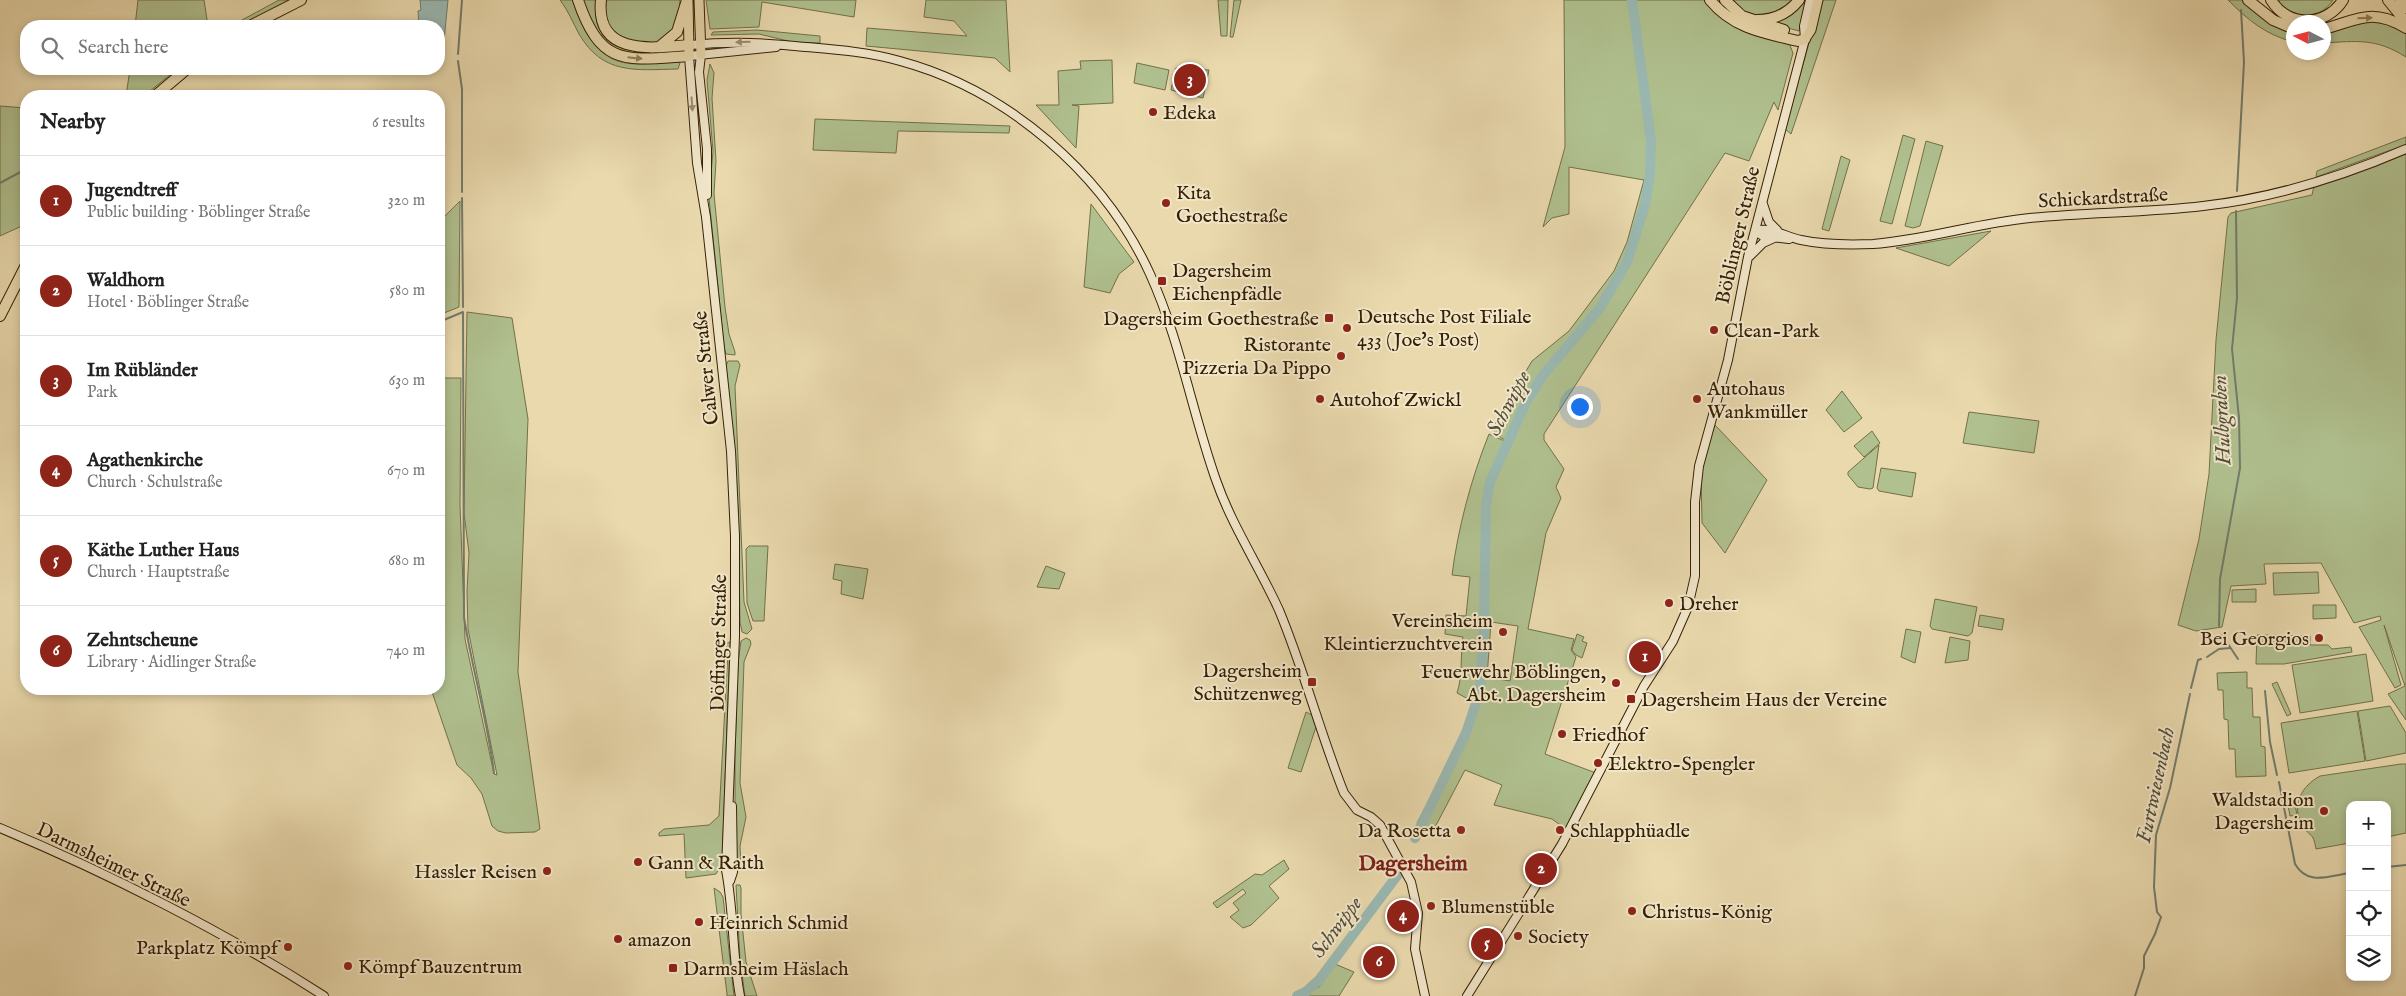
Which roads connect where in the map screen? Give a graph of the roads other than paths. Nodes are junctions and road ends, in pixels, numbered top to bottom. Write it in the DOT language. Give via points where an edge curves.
graph roads {
  1 [pos="301,0"];
  2 [pos="578,0"];
  3 [pos="601,0"];
  4 [pos="688,0"];
  5 [pos="699,0"];
  6 [pos="1710,0"];
  7 [pos="1725,0"];
  8 [pos="1798,0"];
  9 [pos="1810,0"];
  10 [pos="1818,0"];
  11 [pos="2248,0"];
  12 [pos="2271,0"];
  13 [pos="2343,0"];
  14 [pos="2388,0"];
  15 [pos="2400,0"];
  16 [pos="2406,8"];
  17 [pos="262,20"];
  18 [pos="1751,20"];
  19 [pos="2406,22"];
  20 [pos="2286,26"];
  21 [pos="2331,27"];
  22 [pos="2406,28"];
  23 [pos="1805,39"];
  24 [pos="696,45"];
  25 [pos="785,45"];
  26 [pos="658,48"];
  27 [pos="701,55"];
  28 [pos="689,56"];
  29 [pos="180,75"];
  30 [pos="162,90"];
  31 [pos="2406,149"];
  32 [pos="1762,202"];
  33 [pos="706,217"];
  34 [pos="1755,231"];
  35 [pos="1777,235"];
  36 [pos="1748,257"];
  37 [pos="20,277"];
  38 [pos="0,316"];
  39 [pos="734,516"];
  40 [pos="0,828"];
  41 [pos="324,996"];
  42 [pos="740,996"];
  43 [pos="1425,996"];
  44 [pos="1467,996"];
  1 -- 17 [label="highway"];
  2 -- 28 [label="highway, one-way" via="598,42 617,55 644,59"];
  3 -- 26 [label="highway" via="605,25 618,40 630,47"];
  4 -- 24 [label="main road, Calwer Straße"];
  4 -- 26 [label="highway" via="677,32"];
  5 -- 24 [label="main road, Calwer Straße"];
  6 -- 23 [label="highway" via="1739,24 1791,39"];
  7 -- 18 [label="highway" via="1737,13"];
  8 -- 18 [label="highway" via="1776,17"];
  9 -- 23 [label="street, Böblinger Straße" via="1804,26"];
  10 -- 23 [label="main road, Böblinger Straße"];
  11 -- 20 [label="highway" via="2273,20"];
  12 -- 13 [label="highway" via="2286,16 2310,21 2330,15"];
  14 -- 19 [label="highway"];
  15 -- 16 [label="highway"];
  18 -- 23 [label="highway"];
  21 -- 22 [label="highway, one-way" via="2368,17 2385,19"];
  23 -- 32 [label="street, Böblinger Straße"];
  25 -- 24 [label="street, one-way" via="760,42"];
  24 -- 26 [label="highway"];
  24 -- 27 [label="main road, Calwer Straße"];
  24 -- 28 [label="main road, Calwer Straße"];
  25 -- 27 [label="street"];
  25 -- 43 [label="street" via="859,52 903,62 939,75 1007,110 1067,159 1128,234 1158,293 1176,340 1217,482 1280,613 1344,793 1357,810 1380,826 1415,895 1418,913 1416,951"];
  27 -- 28 [label="street"];
  27 -- 33 [label="street, Calwer Straße" via="707,162"];
  28 -- 33 [label="street, Calwer Straße, one-way" via="697,163"];
  29 -- 30 [label="highway"];
  31 -- 35 [label="street, Schickardstraße" via="2313,184 2218,204 2016,219 1873,244 1825,244"];
  32 -- 34 [label="street, Böblinger Straße"];
  32 -- 35 [label="street" via="1768,222"];
  33 -- 39 [label="street, Calwer Straße" via="731,451"];
  34 -- 35 [label="street, Schickardstraße" via="1763,236"];
  34 -- 36 [label="street, Böblinger Straße"];
  35 -- 36 [label="street"];
  36 -- 44 [label="street, Böblinger Straße" via="1730,352 1698,471 1695,576 1688,608 1673,641 1644,686 1588,798"];
  37 -- 38 [label="highway"];
  39 -- 42 [label="street, Döffinger Straße" via="735,636 726,872 730,882"];
  40 -- 41 [label="street, Darmsheimer Straße" via="213,931"];
}
